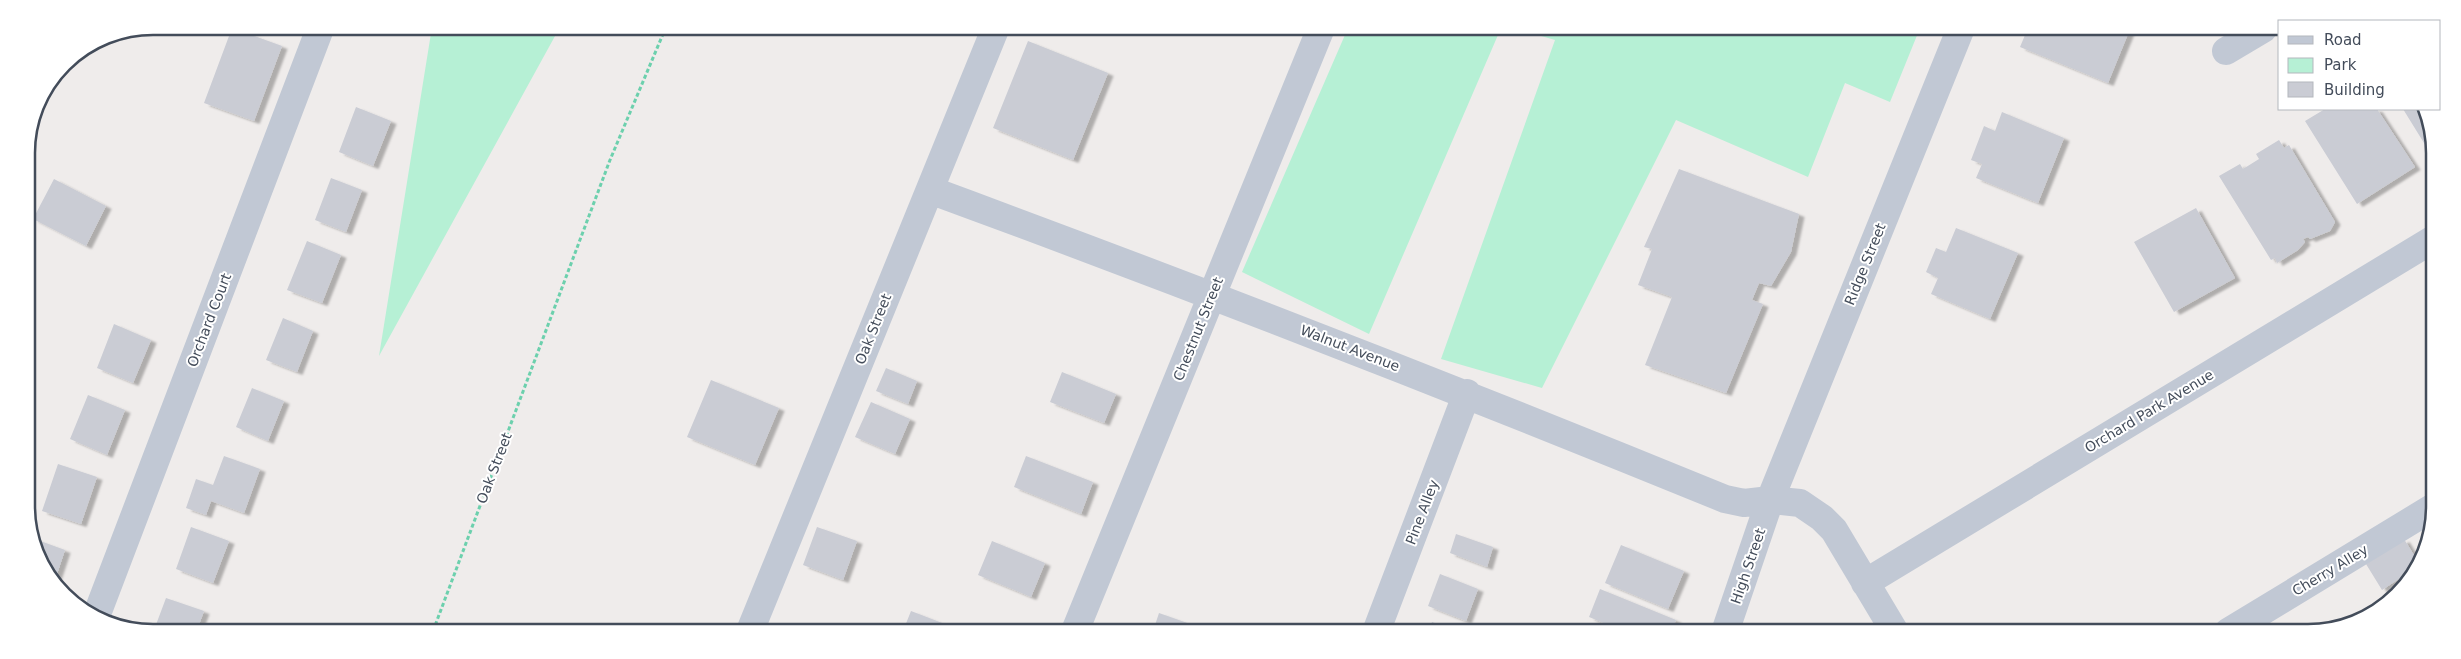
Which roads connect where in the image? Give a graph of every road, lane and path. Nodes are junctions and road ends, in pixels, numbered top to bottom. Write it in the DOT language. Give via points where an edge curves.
graph roads {
  1 [pos="318,35"];
  2 [pos="663,35"];
  3 [pos="993,35"];
  4 [pos="1318,35"];
  5 [pos="1958,35"];
  6 [pos="2253,35"];
  7 [pos="2226,51"];
  8 [pos="930,190"];
  9 [pos="2426,244"];
  10 [pos="1212,294"];
  11 [pos="1467,394"];
  12 [pos="1770,500"];
  13 [pos="2426,512"];
  14 [pos="1865,583"];
  15 [pos="98,610"];
  16 [pos="436,624"];
  17 [pos="753,624"];
  18 [pos="1078,624"];
  19 [pos="1379,624"];
  20 [pos="1728,624"];
  21 [pos="1890,624"];
  22 [pos="2241,624"];
  1 -- 15 [label="street, Orchard Court"];
  2 -- 16 [label="path, Oak Street" via="610,160"];
  3 -- 8 [label="street, Oak Street"];
  4 -- 10 [label="street, Chestnut Street"];
  5 -- 12 [label="street, Ridge Street"];
  6 -- 7 [label="street"];
  8 -- 10 [label="street, Walnut Avenue"];
  8 -- 17 [label="street, Oak Street"];
  9 -- 14 [label="street, Orchard Park Avenue"];
  10 -- 11 [label="street, Walnut Avenue"];
  10 -- 18 [label="street, Chestnut Street"];
  11 -- 12 [label="street, Walnut Avenue" via="1725,499 1744,503"];
  11 -- 19 [label="street, Pine Alley"];
  12 -- 14 [label="street, Walnut Avenue" via="1800,503 1822,518 1834,530"];
  12 -- 20 [label="street, High Street"];
  13 -- 22 [label="street, Cherry Alley"];
  14 -- 21 [label="street, Walnut Avenue"];
}
